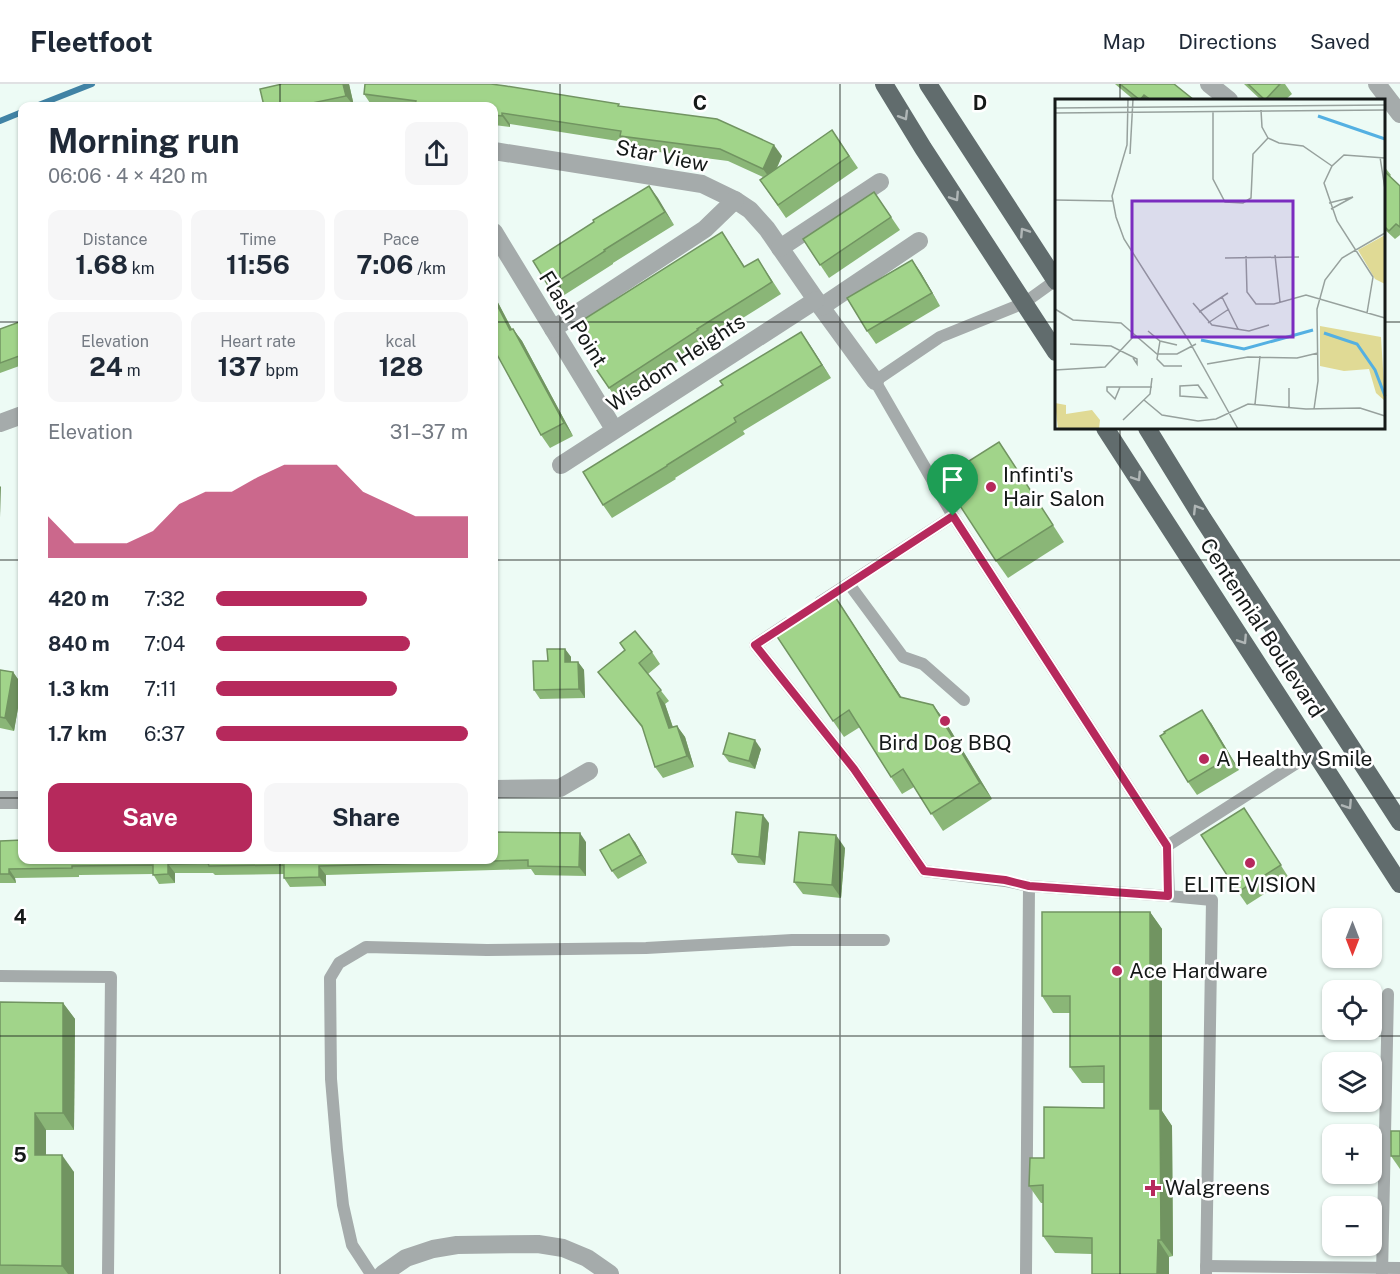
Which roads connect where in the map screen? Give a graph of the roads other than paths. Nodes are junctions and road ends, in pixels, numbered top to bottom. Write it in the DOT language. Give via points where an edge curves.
graph roads {
  1 [pos="884,84"];
  2 [pos="928,84"];
  3 [pos="1209,84"];
  4 [pos="1384,86"];
  5 [pos="1228,99"];
  6 [pos="1400,114"];
  7 [pos="498,152"];
  8 [pos="880,182"];
  9 [pos="735,200"];
  10 [pos="498,239"];
  11 [pos="919,241"];
  12 [pos="780,248"];
  13 [pos="1055,278"];
  14 [pos="1055,281"];
  15 [pos="1024,303"];
  16 [pos="818,304"];
  17 [pos="553,328"];
  18 [pos="1055,350"];
  19 [pos="874,381"];
  20 [pos="18,416"];
  21 [pos="0,423"];
  22 [pos="614,429"];
  23 [pos="1107,429"];
  24 [pos="1148,429"];
  25 [pos="561,465"];
  26 [pos="953,516"];
  27 [pos="849,584"];
  28 [pos="964,700"];
  29 [pos="1314,752"];
  30 [pos="589,771"];
  31 [pos="498,789"];
  32 [pos="0,800"];
  33 [pos="18,800"];
  34 [pos="1400,822"];
  35 [pos="1167,846"];
  36 [pos="1400,884"];
  37 [pos="1029,886"];
  38 [pos="1168,896"];
  39 [pos="884,940"];
  40 [pos="0,976"];
  41 [pos="1388,994"];
  42 [pos="1400,1268"];
  43 [pos="1206,1270"];
  44 [pos="1382,1271"];
  45 [pos="108,1274"];
  46 [pos="371,1274"];
  47 [pos="383,1274"];
  48 [pos="610,1274"];
  49 [pos="1026,1274"];
  1 -- 15 [label="main road, one-way"];
  13 -- 2 [label="main road, one-way"];
  3 -- 5 [label="street"];
  4 -- 6 [label="street"];
  7 -- 9 [label="street, Star View" via="702,184"];
  8 -- 12 [label="street"];
  9 -- 12 [label="street, Star View" via="750,210"];
  9 -- 17 [label="street" via="705,229"];
  10 -- 17 [label="street, Flash Point"];
  11 -- 16 [label="street, Wisdom Heights"];
  12 -- 16 [label="street, Star View"];
  14 -- 15 [label="lane"];
  15 -- 18 [label="main road"];
  15 -- 19 [label="lane" via="940,337"];
  16 -- 19 [label="street, Star View"];
  16 -- 22 [label="street, Wisdom Heights"];
  17 -- 22 [label="street, Flash Point"];
  19 -- 26 [label="lane"];
  20 -- 21 [label="street"];
  22 -- 25 [label="street, Wisdom Heights"];
  23 -- 29 [label="main road, Centennial Boulevard, one-way"];
  34 -- 24 [label="main road, Centennial Boulevard, one-way"];
  26 -- 27 [label="lane"];
  26 -- 35 [label="lane"];
  27 -- 28 [label="lane" via="903,657 923,664"];
  27 -- 37 [label="lane" via="755,645 854,769 924,871"];
  29 -- 35 [label="lane"];
  29 -- 36 [label="main road, Centennial Boulevard, one-way"];
  30 -- 31 [label="street" via="560,788"];
  32 -- 33 [label="street"];
  35 -- 38 [label="lane"];
  37 -- 38 [label="lane"];
  37 -- 49 [label="lane"];
  38 -- 43 [label="lane" via="1212,900"];
  39 -- 46 [label="lane" via="792,940 646,948 366,948 339,963 330,978 331,1080 337,1150 352,1245"];
  40 -- 45 [label="lane" via="111,977"];
  41 -- 44 [label="lane"];
  42 -- 44 [label="lane"];
  43 -- 44 [label="lane"];
  47 -- 48 [label="street" via="406,1258 433,1249 538,1244 563,1248 587,1258"];
}
